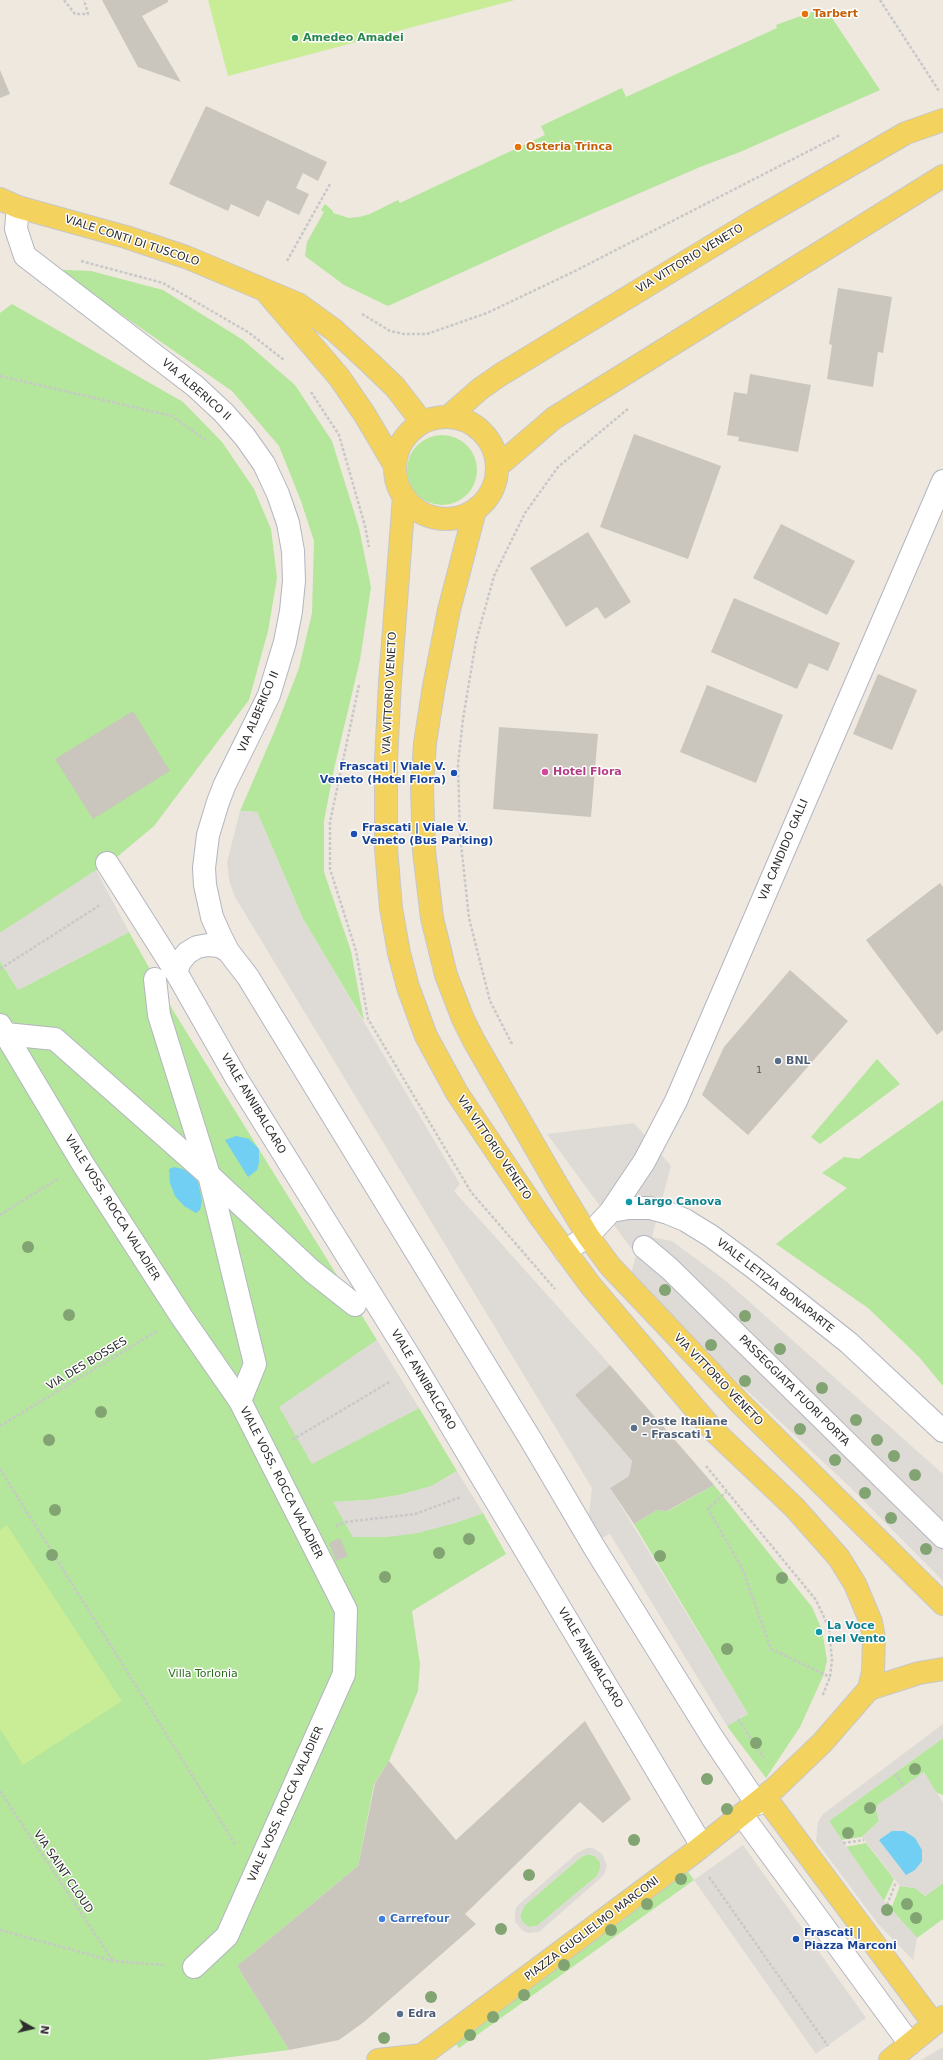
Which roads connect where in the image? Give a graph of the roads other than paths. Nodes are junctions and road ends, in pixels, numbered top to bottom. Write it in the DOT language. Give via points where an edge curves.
graph roads {
  1 [pos="943,120"];
  2 [pos="943,176"];
  3 [pos="9,203"];
  4 [pos="263,288"];
  5 [pos="448,417"];
  6 [pos="422,422"];
  7 [pos="395,466"];
  8 [pos="497,467"];
  9 [pos="943,481"];
  10 [pos="404,496"];
  11 [pos="475,510"];
  12 [pos="107,863"];
  13 [pos="228,951"];
  14 [pos="176,972"];
  15 [pos="155,979"];
  16 [pos="3,1030"];
  17 [pos="209,1175"];
  18 [pos="611,1211"];
  19 [pos="588,1236"];
  20 [pos="644,1247"];
  21 [pos="564,1251"];
  22 [pos="355,1305"];
  23 [pos="240,1401"];
  24 [pos="943,1431"];
  25 [pos="943,1537"];
  26 [pos="943,1604"];
  27 [pos="941,1670"];
  28 [pos="869,1689"];
  29 [pos="750,1809"];
  30 [pos="702,1846"];
  31 [pos="194,1967"];
  32 [pos="939,2020"];
  33 [pos="901,2051"];
  34 [pos="424,2057"];
  35 [pos="378,2060"];
  1 -- 5 [label="main road, VIA VITTORIO VENETO" via="906,133 750,223 500,375"];
  2 -- 8 [label="main road" via="554,418"];
  3 -- 4 [label="main road, VIALE CONTI DI TUSCOLO" via="158,248"];
  3 -- 13 [label="street, VIA ALBERICO II" via="25,256 195,386 245,437 264,464 288,523 294,581 285,642 262,711 218,802 206,849 205,879 208,901 212,917"];
  4 -- 6 [label="main road, VIALE CONTI DI TUSCOLO" via="298,304 334,330 395,387"];
  4 -- 7 [label="main road" via="339,377"];
  5 -- 6 [label="main road"];
  5 -- 8 [label="main road" via="462,419 482,431 495,454"];
  6 -- 7 [label="main road" via="408,434 399,449"];
  7 -- 10 [label="main road" via="397,482"];
  8 -- 11 [label="main road" via="496,480 491,491"];
  9 -- 18 [label="street, VIA CANDIDO GALLI" via="676,1101 644,1162"];
  10 -- 11 [label="main road" via="414,508 438,519 462,516"];
  10 -- 21 [label="main road, VIA VITTORIO VENETO" via="386,761 388,881 397,947 416,1010 440,1064"];
  11 -- 19 [label="main road, VIA VITTORIO VENETO" via="449,610 425,743 423,830 432,918 446,975 472,1036"];
  12 -- 14 [label="street, VIALE ANNIBALCARO"];
  13 -- 14 [label="street" via="219,946 197,947 187,953"];
  13 -- 29 [label="street" via="248,977 712,1737"];
  14 -- 30 [label="street, VIALE ANNIBALCARO" via="237,1079 413,1362"];
  15 -- 17 [label="street" via="159,1015"];
  16 -- 17 [label="street" via="55,1039"];
  16 -- 23 [label="street, VIALE VOSS. ROCCA VALADIER" via="83,1164 181,1316"];
  17 -- 22 [label="street" via="312,1271"];
  17 -- 23 [label="street" via="255,1364"];
  18 -- 19 [label="street"];
  18 -- 24 [label="street, VIALE LETIZIA BONAPARTE" via="650,1208 685,1220 711,1236 849,1343"];
  19 -- 21 [label="street"];
  19 -- 26 [label="main road, VIA VITTORIO VENETO" via="629,1288 740,1403"];
  20 -- 25 [label="street, PASSEGGIATA FUORI PORTA" via="670,1269"];
  21 -- 28 [label="main road, VIA VITTORIO VENETO" via="682,1395 724,1441 794,1508 839,1558 855,1584 871,1622 874,1638"];
  23 -- 31 [label="street, VIALE VOSS. ROCCA VALADIER" via="346,1610 344,1674 226,1936"];
  27 -- 28 [label="main road, PIAZZA GUGLIELMO MARCONI" via="897,1679"];
  28 -- 29 [label="main road, PIAZZA GUGLIELMO MARCONI" via="822,1743"];
  29 -- 30 [label="main road, PIAZZA GUGLIELMO MARCONI"];
  29 -- 32 [label="main road"];
  29 -- 33 [label="street"];
  30 -- 34 [label="main road, PIAZZA GUGLIELMO MARCONI"];
  32 -- 33 [label="main road"];
  34 -- 35 [label="main road"];
}
